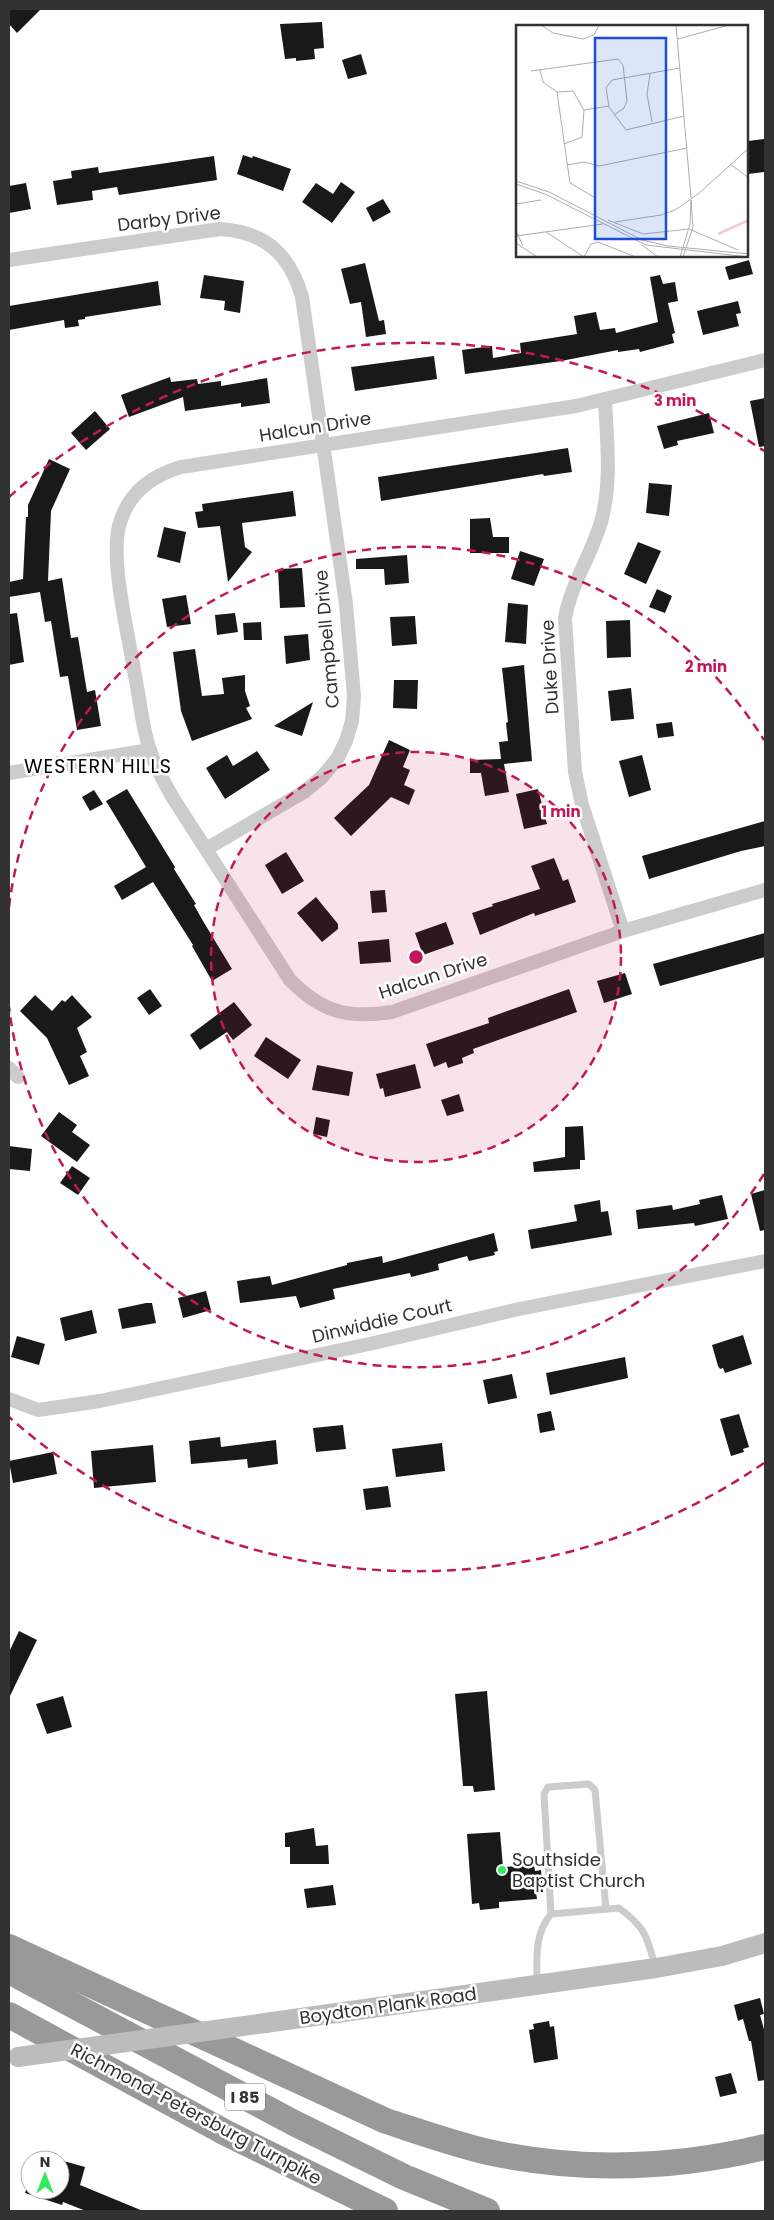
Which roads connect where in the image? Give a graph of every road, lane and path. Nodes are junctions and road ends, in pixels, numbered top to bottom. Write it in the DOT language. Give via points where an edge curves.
graph roads {
  1 [pos="9,260"];
  2 [pos="765,360"];
  3 [pos="605,401"];
  4 [pos="324,445"];
  5 [pos="150,750"];
  6 [pos="9,772"];
  7 [pos="206,849"];
  8 [pos="765,890"];
  9 [pos="623,931"];
  10 [pos="765,1261"];
  11 [pos="9,1399"];
  12 [pos="606,1909"];
  13 [pos="551,1914"];
  14 [pos="765,1944"];
  15 [pos="9,1947"];
  16 [pos="656,1968"];
  17 [pos="9,1971"];
  18 [pos="537,1985"];
  19 [pos="9,2015"];
  20 [pos="13,2058"];
  21 [pos="765,2147"];
  22 [pos="385,2211"];
  23 [pos="486,2211"];
  1 -- 4 [label="street, Darby Drive" via="220,229 251,234 267,243 290,266 302,297"];
  2 -- 3 [label="street, Halcun Drive"];
  3 -- 4 [label="street, Halcun Drive"];
  3 -- 9 [label="street, Duke Drive" via="608,452 601,522 568,598 564,618 575,772 582,805"];
  4 -- 5 [label="street, Halcun Drive" via="172,470 150,480 126,508 119,525 116,554"];
  4 -- 7 [label="street, Campbell Drive" via="346,604 354,696 350,728 337,759 322,777 304,792"];
  5 -- 6 [label="street"];
  5 -- 7 [label="street, Halcun Drive" via="156,768"];
  7 -- 9 [label="street, Halcun Drive" via="290,980 317,1002 349,1015 392,1012"];
  8 -- 9 [label="street, Halcun Drive"];
  10 -- 11 [label="street, Dinwiddie Court" via="519,1309 100,1401 38,1410"];
  12 -- 13 [label="lane"];
  12 -- 13 [label="lane" via="595,1790 589,1784 548,1787 544,1794"];
  12 -- 16 [label="lane" via="619,1908 636,1920 646,1935"];
  13 -- 18 [label="lane" via="543,1923 537,1941"];
  14 -- 16 [label="main road, Boydton Plank Road"];
  15 -- 21 [label="highway" via="386,2120 486,2152 527,2160 620,2166 715,2159"];
  16 -- 18 [label="main road, Boydton Plank Road"];
  17 -- 23 [label="highway, I 85" via="294,2123 404,2177"];
  18 -- 20 [label="main road, Boydton Plank Road, bridge"];
  19 -- 22 [label="highway, Richmond-Petersburg Turnpike / I 85" via="226,2133"];
}
